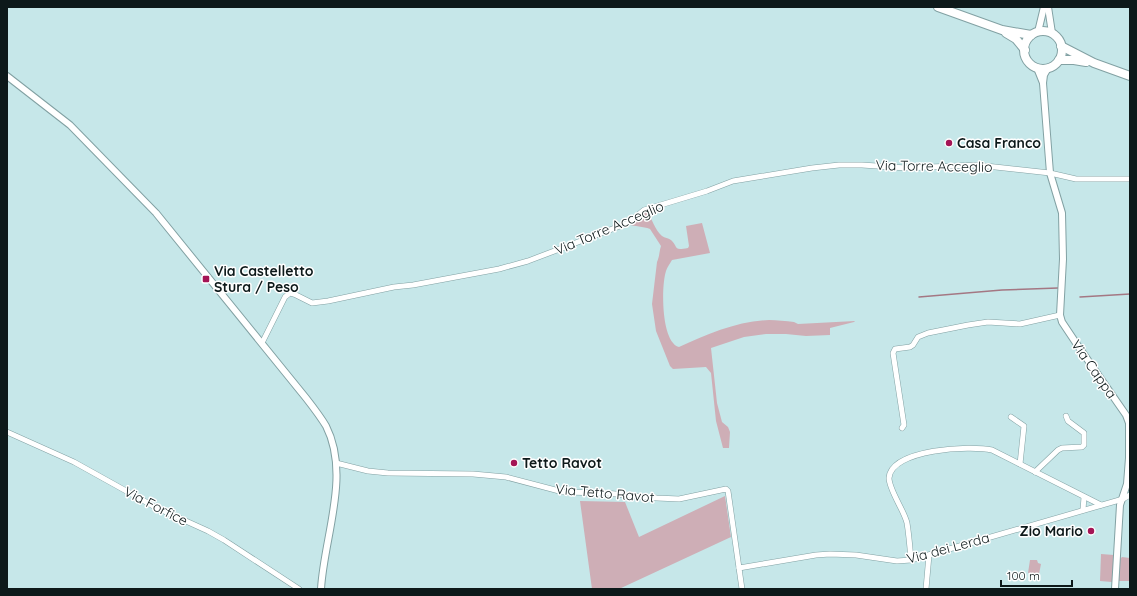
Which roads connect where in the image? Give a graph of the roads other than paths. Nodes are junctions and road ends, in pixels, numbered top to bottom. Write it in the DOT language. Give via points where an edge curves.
graph roads {
  1 [pos="938,7"];
  2 [pos="1044,7"];
  3 [pos="1048,7"];
  4 [pos="1002,30"];
  5 [pos="1052,33"];
  6 [pos="1035,34"];
  7 [pos="1061,46"];
  8 [pos="1024,50"];
  9 [pos="1059,60"];
  10 [pos="1094,63"];
  11 [pos="1037,68"];
  12 [pos="1048,68"];
  13 [pos="7,76"];
  14 [pos="1130,76"];
  15 [pos="1043,82"];
  16 [pos="1050,173"];
  17 [pos="1130,179"];
  18 [pos="1060,315"];
  19 [pos="262,343"];
  20 [pos="1066,416"];
  21 [pos="1011,417"];
  22 [pos="902,428"];
  23 [pos="7,432"];
  24 [pos="336,463"];
  25 [pos="1020,464"];
  26 [pos="1035,472"];
  27 [pos="1130,496"];
  28 [pos="1084,497"];
  29 [pos="1123,499"];
  30 [pos="1101,505"];
  31 [pos="1083,510"];
  32 [pos="929,555"];
  33 [pos="911,560"];
  34 [pos="739,568"];
  35 [pos="299,589"];
  36 [pos="321,589"];
  37 [pos="742,589"];
  38 [pos="926,589"];
  39 [pos="1115,589"];
  1 -- 4 [label="main road"];
  2 -- 6 [label="street"];
  3 -- 5 [label="street"];
  4 -- 6 [label="main road"];
  4 -- 8 [label="main road" via="1016,39"];
  5 -- 6 [label="main road" via="1043,31"];
  5 -- 7 [label="main road" via="1060,41"];
  6 -- 8 [label="main road" via="1028,40"];
  7 -- 9 [label="main road"];
  7 -- 10 [label="main road"];
  8 -- 11 [label="main road" via="1028,61"];
  9 -- 10 [label="main road"];
  9 -- 12 [label="main road"];
  10 -- 14 [label="main road"];
  11 -- 12 [label="main road"];
  11 -- 15 [label="street"];
  12 -- 15 [label="street"];
  13 -- 19 [label="street" via="70,125 136,192 186,248"];
  15 -- 16 [label="street, Via Cappa"];
  16 -- 17 [label="street, Via Torre Acceglio" via="1076,179"];
  16 -- 18 [label="street, Via Cappa" via="1062,218 1063,273"];
  16 -- 19 [label="street, Via Torre Acceglio" via="977,165 906,168 846,165 743,178 644,210 628,223 521,263 328,301 312,303 290,294 285,297"];
  18 -- 22 [label="street" via="1020,324 988,322 928,333 918,337 910,347 894,349 904,425"];
  18 -- 29 [label="street, Via Cappa" via="1062,322 1130,422 1127,484"];
  19 -- 24 [label="street" via="322,420 331,440"];
  20 -- 26 [label="street" via="1068,421 1084,433 1084,445 1058,450"];
  21 -- 25 [label="street" via="1024,426"];
  23 -- 35 [label="street, Via Forfice" via="74,462 155,507 208,531"];
  24 -- 34 [label="street, Via Tetto Ravot" via="388,473 506,477 563,492 679,499 726,489"];
  24 -- 36 [label="street" via="335,490"];
  25 -- 26 [label="street"];
  25 -- 33 [label="street" via="992,450 977,448 934,450 896,464 889,479 907,523"];
  26 -- 28 [label="street"];
  27 -- 29 [label="street, Via dei Lerda"];
  28 -- 30 [label="street"];
  28 -- 31 [label="street"];
  29 -- 30 [label="street, Via dei Lerda"];
  29 -- 39 [label="street, Via Cappa"];
  30 -- 31 [label="street, Via dei Lerda"];
  31 -- 32 [label="street, Via dei Lerda"];
  32 -- 33 [label="street, Via dei Lerda"];
  32 -- 38 [label="street"];
  33 -- 34 [label="street, Via dei Lerda" via="830,554"];
  34 -- 37 [label="street, Via Tetto Ravot"];
}
